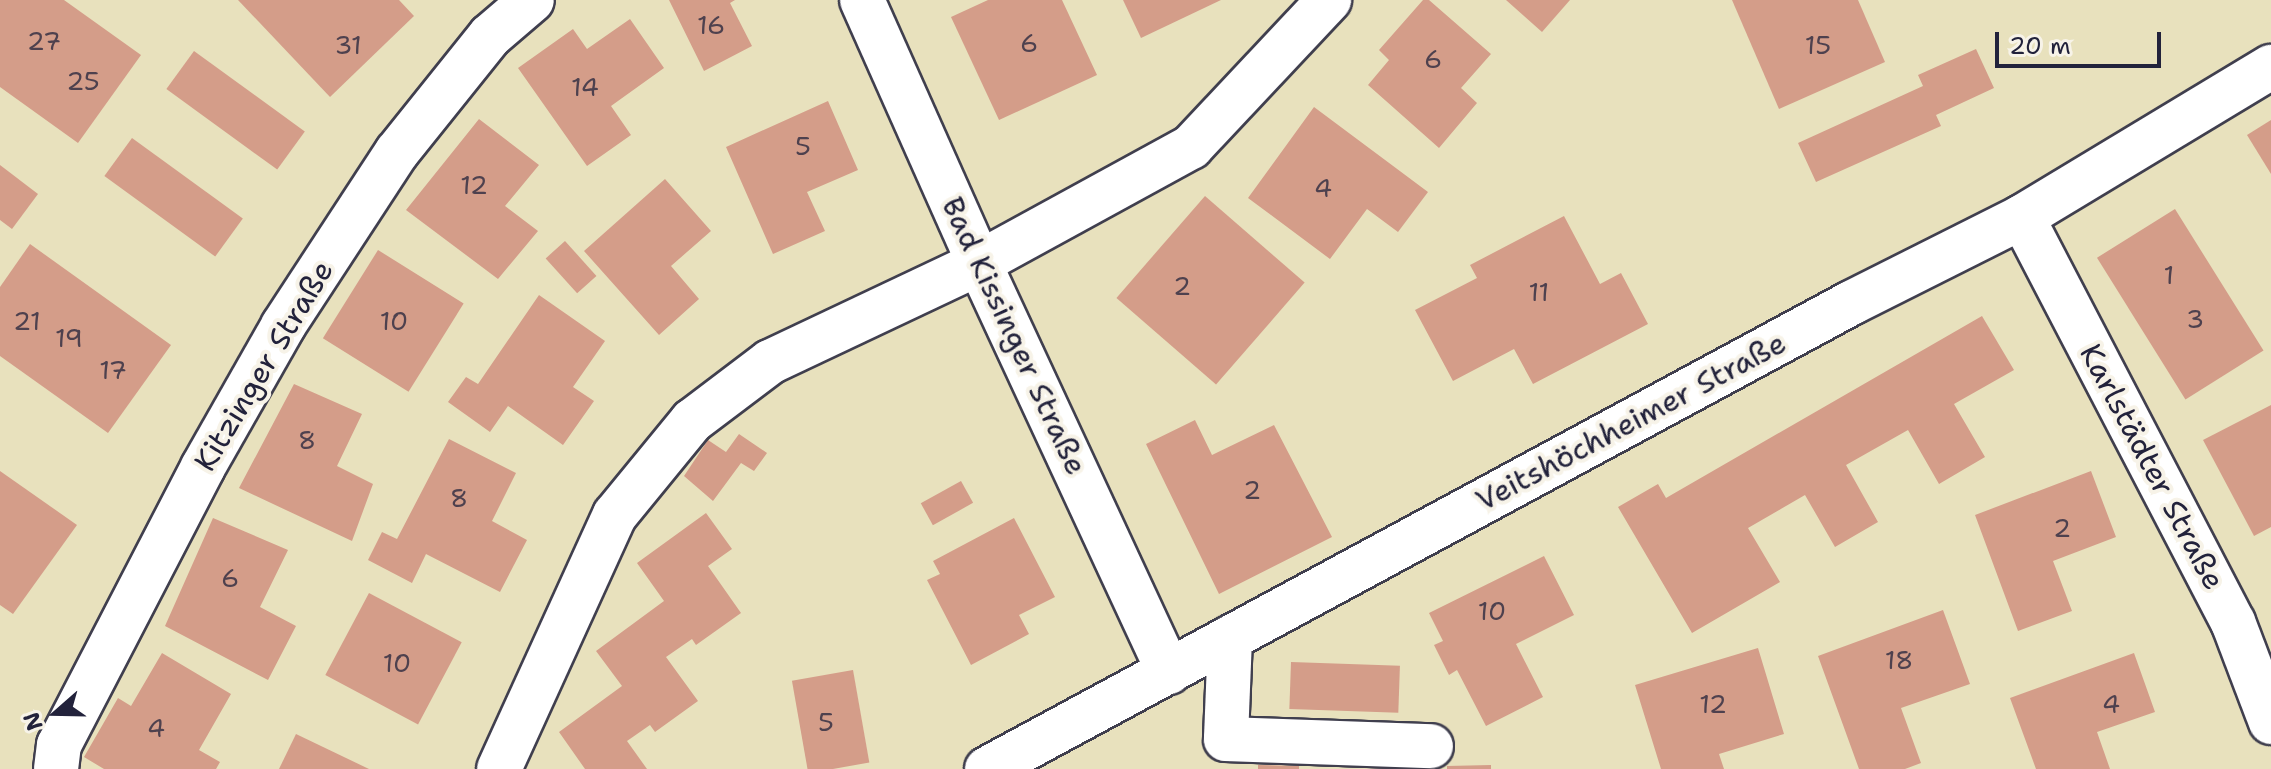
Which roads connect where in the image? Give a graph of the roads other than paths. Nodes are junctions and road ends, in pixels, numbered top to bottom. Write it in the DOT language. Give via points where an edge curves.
graph roads {
  1 [pos="532,0"];
  2 [pos="862,0"];
  3 [pos="1329,0"];
  4 [pos="2271,67"];
  5 [pos="2022,217"];
  6 [pos="979,263"];
  7 [pos="1230,638"];
  8 [pos="1169,672"];
  9 [pos="2271,722"];
  10 [pos="1431,746"];
  11 [pos="56,769"];
  12 [pos="499,769"];
  13 [pos="987,769"];
  1 -- 11 [label="street, Kitzinger Straße" via="490,36 397,152 283,326 203,467 59,745"];
  2 -- 6 [label="street, Bad Kissinger Straße"];
  3 -- 6 [label="street" via="1191,147"];
  4 -- 5 [label="street, Veitshöchheimer Straße"];
  5 -- 7 [label="street, Veitshöchheimer Straße" via="1851,303"];
  5 -- 9 [label="street, Karlstädter Straße" via="2233,622"];
  6 -- 8 [label="street, Bad Kissinger Straße"];
  6 -- 12 [label="street" via="770,362 692,421 615,515"];
  7 -- 8 [label="street, Veitshöchheimer Straße"];
  7 -- 10 [label="street" via="1226,739"];
  8 -- 13 [label="street, Veitshöchheimer Straße"];
}
